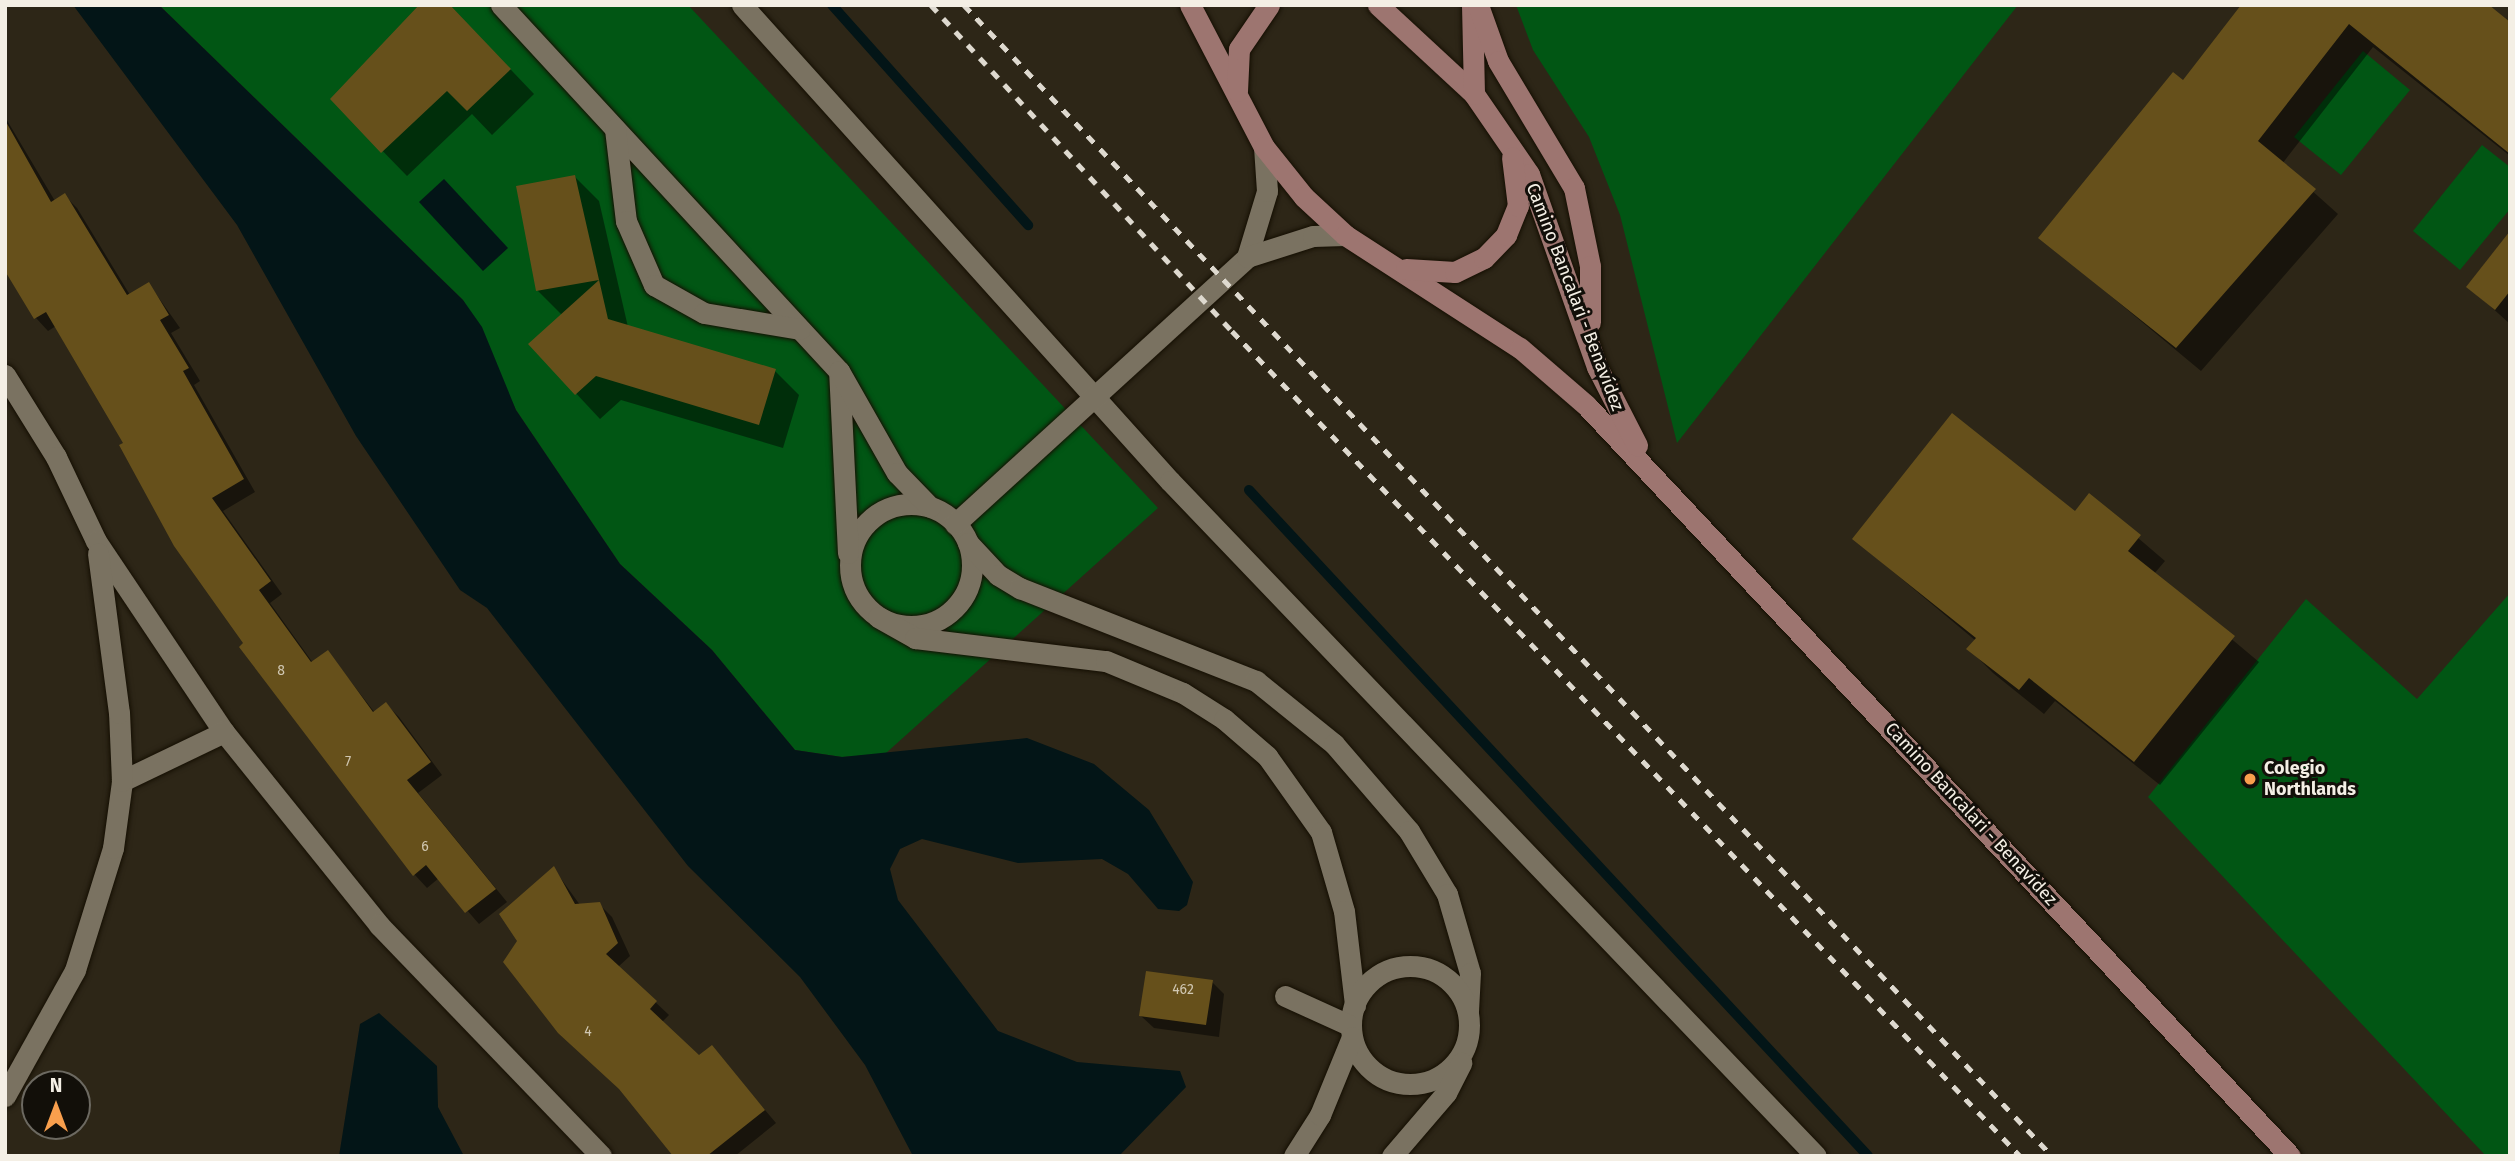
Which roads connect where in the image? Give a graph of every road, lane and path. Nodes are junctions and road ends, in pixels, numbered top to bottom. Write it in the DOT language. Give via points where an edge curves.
graph roads {
  1 [pos="500,5"];
  2 [pos="741,5"];
  3 [pos="1190,5"];
  4 [pos="1269,5"];
  5 [pos="1472,5"];
  6 [pos="1478,5"];
  7 [pos="1381,6"];
  8 [pos="1474,94"];
  9 [pos="1241,107"];
  10 [pos="615,129"];
  11 [pos="1509,144"];
  12 [pos="1264,147"];
  13 [pos="1345,235"];
  14 [pos="1247,257"];
  15 [pos="1394,266"];
  16 [pos="800,329"];
  17 [pos="1590,338"];
  18 [pos="839,371"];
  19 [pos="5,375"];
  20 [pos="1094,395"];
  21 [pos="1652,471"];
  22 [pos="930,507"];
  23 [pos="955,524"];
  24 [pos="96,541"];
  25 [pos="968,543"];
  26 [pos="849,567"];
  27 [pos="877,617"];
  28 [pos="224,732"];
  29 [pos="122,781"];
  30 [pos="1285,996"];
  31 [pos="1355,1005"];
  32 [pos="1468,1012"];
  33 [pos="1352,1032"];
  34 [pos="1467,1044"];
  35 [pos="5,1096"];
  36 [pos="601,1156"];
  37 [pos="1294,1156"];
  38 [pos="1392,1156"];
  39 [pos="1816,1156"];
  40 [pos="2290,1156"];
  1 -- 10 [label="street"];
  2 -- 20 [label="street"];
  3 -- 9 [label="main road, Camino Bancalari - Benavídez"];
  4 -- 9 [label="main road" via="1239,48 1235,78"];
  5 -- 8 [label="main road"];
  6 -- 17 [label="main road" via="1498,61 1574,188 1590,266"];
  7 -- 8 [label="main road, Camino Bancalari - Benavídez"];
  8 -- 11 [label="main road, Camino Bancalari - Benavídez"];
  9 -- 12 [label="main road, Camino Bancalari - Benavídez"];
  10 -- 16 [label="street"];
  10 -- 16 [label="street" via="626,220 654,285 704,313"];
  11 -- 15 [label="main road" via="1518,206 1506,235 1484,258 1455,272 1424,274"];
  11 -- 17 [label="main road, Camino Bancalari - Benavídez" via="1544,206"];
  12 -- 13 [label="main road, Camino Bancalari - Benavídez"];
  12 -- 14 [label="street" via="1267,191"];
  13 -- 14 [label="street" via="1313,236"];
  13 -- 15 [label="main road, Camino Bancalari - Benavídez"];
  14 -- 20 [label="street"];
  15 -- 21 [label="main road, Camino Bancalari - Benavídez" via="1520,348"];
  16 -- 18 [label="street"];
  17 -- 21 [label="main road, Camino Bancalari - Benavídez" via="1612,402"];
  18 -- 22 [label="street" via="897,472"];
  18 -- 26 [label="street"];
  19 -- 24 [label="street" via="56,457"];
  20 -- 23 [label="street"];
  20 -- 39 [label="street"];
  21 -- 40 [label="main road, Camino Bancalari - Benavídez"];
  22 -- 23 [label="street"];
  22 -- 26 [label="street" via="906,505 874,517 858,534"];
  23 -- 25 [label="street"];
  24 -- 28 [label="street"];
  24 -- 29 [label="street" via="113,629"];
  25 -- 27 [label="street" via="968,586 950,613 919,626"];
  25 -- 32 [label="street" via="998,575 1020,588 1256,681 1334,744 1409,831 1447,894 1470,973"];
  26 -- 27 [label="street" via="855,590"];
  27 -- 31 [label="street" via="915,638 1106,661 1182,692 1224,719 1267,757 1321,832 1344,911"];
  28 -- 29 [label="street"];
  28 -- 36 [label="street" via="379,925"];
  29 -- 35 [label="street" via="113,848 75,970"];
  30 -- 33 [label="street"];
  31 -- 32 [label="street" via="1373,979 1414,966 1445,976"];
  31 -- 33 [label="street"];
  32 -- 34 [label="street"];
  33 -- 34 [label="street" via="1376,1073 1406,1084 1438,1077"];
  33 -- 37 [label="street" via="1320,1115"];
  34 -- 38 [label="street" via="1446,1093"];
}
